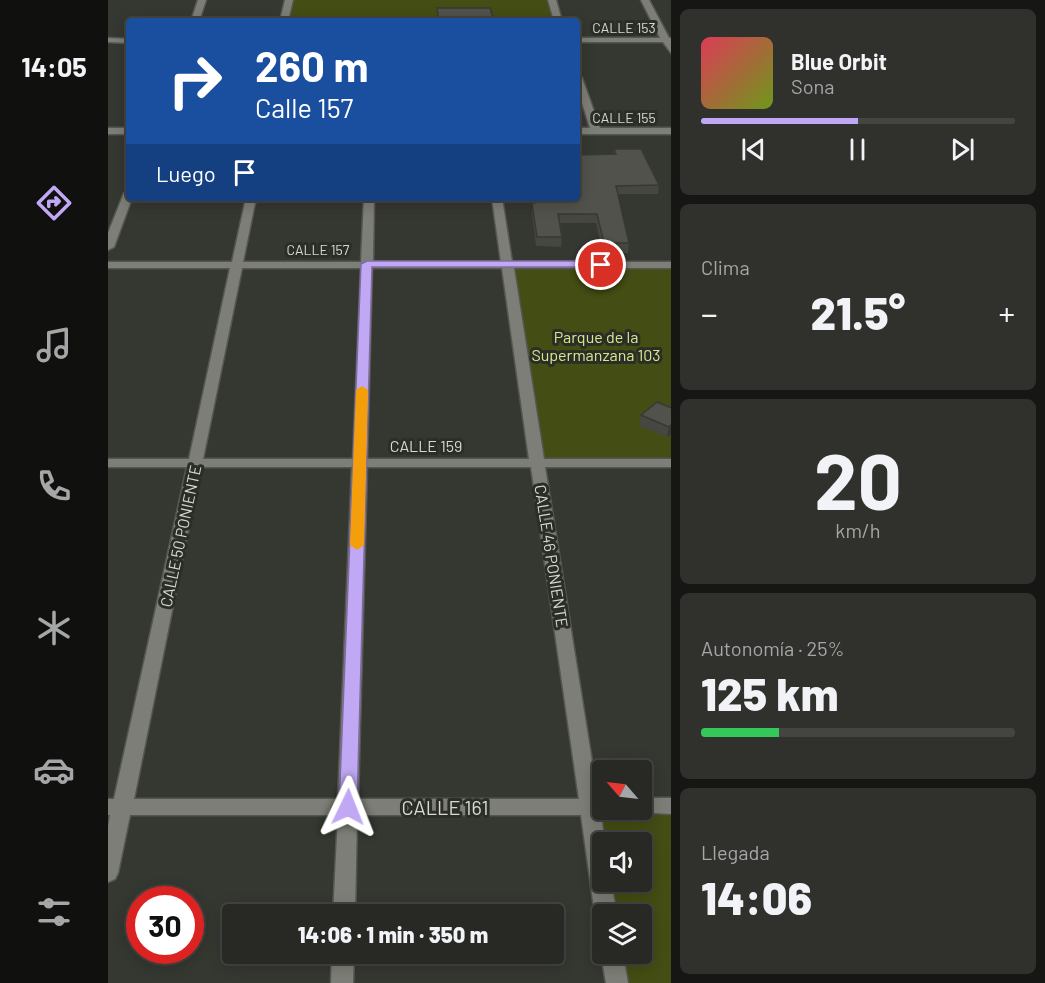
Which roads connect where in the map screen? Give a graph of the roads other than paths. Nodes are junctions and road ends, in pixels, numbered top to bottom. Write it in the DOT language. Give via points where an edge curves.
graph roads {
  1 [pos="202,0"];
  2 [pos="289,0"];
  3 [pos="552,0"];
  4 [pos="645,0"];
  5 [pos="196,18"];
  6 [pos="285,18"];
  7 [pos="557,18"];
  8 [pos="108,40"];
  9 [pos="126,40"];
  10 [pos="580,40"];
  11 [pos="668,40"];
  12 [pos="580,84"];
  13 [pos="671,130"];
  14 [pos="108,131"];
  15 [pos="126,131"];
  16 [pos="580,131"];
  17 [pos="596,131"];
  18 [pos="126,201"];
  19 [pos="250,201"];
  20 [pos="369,201"];
  21 [pos="497,201"];
  22 [pos="108,248"];
  23 [pos="367,264"];
  24 [pos="507,264"];
  25 [pos="108,265"];
  26 [pos="237,265"];
  27 [pos="671,265"];
  28 [pos="108,463"];
  29 [pos="196,463"];
  30 [pos="360,463"];
  31 [pos="538,463"];
  32 [pos="671,463"];
  33 [pos="592,783"];
  34 [pos="652,806"];
  35 [pos="671,806"];
  36 [pos="348,807"];
  37 [pos="592,807"];
  38 [pos="115,808"];
  39 [pos="597,820"];
  40 [pos="108,873"];
  41 [pos="344,904"];
  42 [pos="605,904"];
  43 [pos="343,964"];
  44 [pos="613,964"];
  45 [pos="342,983"];
  46 [pos="616,983"];
  1 -- 5 [label="street"];
  2 -- 6 [label="street"];
  3 -- 7 [label="street"];
  4 -- 11 [label="street"];
  8 -- 9 [label="street"];
  10 -- 11 [label="street, CALLE 153"];
  12 -- 17 [label="street"];
  13 -- 17 [label="street, CALLE 155"];
  14 -- 15 [label="street"];
  16 -- 17 [label="street, CALLE 155"];
  18 -- 22 [label="street"];
  19 -- 26 [label="street, CALLE 50 PONIENTE"];
  20 -- 23 [label="street"];
  21 -- 24 [label="street, CALLE 46 PONIENTE"];
  23 -- 24 [label="street, CALLE 157"];
  23 -- 26 [label="street, CALLE 157"];
  23 -- 30 [label="street"];
  24 -- 27 [label="street, CALLE 157"];
  24 -- 31 [label="street, CALLE 46 PONIENTE"];
  25 -- 26 [label="street, CALLE 157"];
  26 -- 29 [label="street, CALLE 50 PONIENTE"];
  28 -- 29 [label="street, CALLE 159"];
  29 -- 30 [label="street, CALLE 159"];
  29 -- 38 [label="street, CALLE 50 PONIENTE"];
  30 -- 31 [label="street, CALLE 159"];
  30 -- 36 [label="street"];
  31 -- 32 [label="street, CALLE 159"];
  31 -- 33 [label="street, CALLE 46 PONIENTE"];
  34 -- 35 [label="street"];
  36 -- 37 [label="street, CALLE 161"];
  36 -- 38 [label="street, CALLE 161"];
  36 -- 41 [label="street"];
  38 -- 40 [label="street, CALLE 50 PONIENTE"];
  39 -- 42 [label="street, CALLE 46 PONIENTE"];
  43 -- 45 [label="street"];
  44 -- 46 [label="street"];
}
